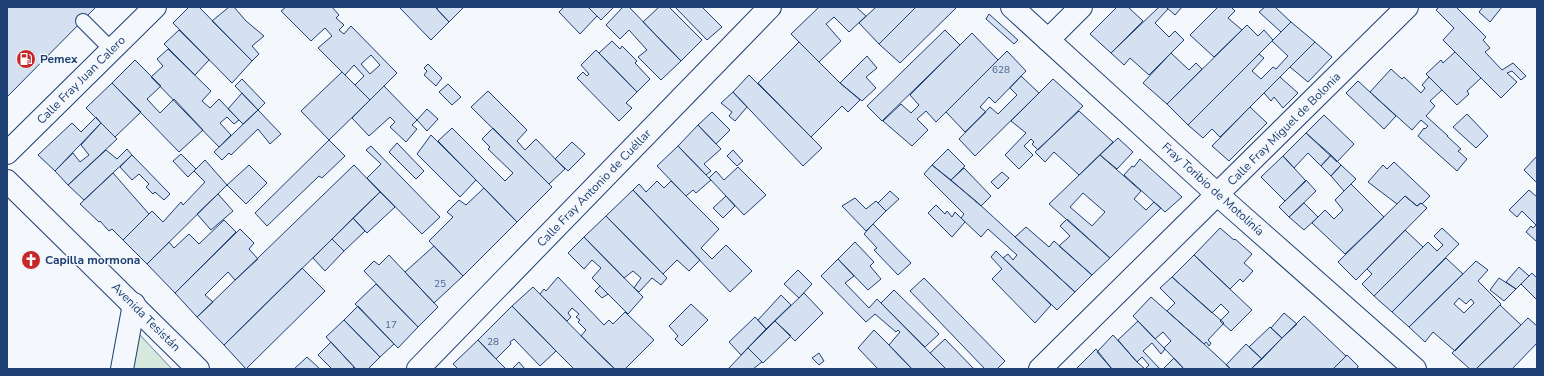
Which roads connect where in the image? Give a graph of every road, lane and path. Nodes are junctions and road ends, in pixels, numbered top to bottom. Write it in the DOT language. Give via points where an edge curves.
graph roads {
  1 [pos="155,7"];
  2 [pos="770,7"];
  3 [pos="1012,7"];
  4 [pos="1081,7"];
  5 [pos="1407,7"];
  6 [pos="83,21"];
  7 [pos="1048,40"];
  8 [pos="112,50"];
  9 [pos="7,153"];
  10 [pos="7,181"];
  11 [pos="1218,195"];
  12 [pos="134,304"];
  13 [pos="122,369"];
  14 [pos="198,369"];
  15 [pos="418,369"];
  16 [pos="1040,369"];
  17 [pos="1415,369"];
  1 -- 8 [label="street, Calle Fray Juan Calero"];
  2 -- 15 [label="street, Calle Fray Antonio de Cuéllar"];
  3 -- 7 [label="street, Fray Toribio de Motolinía"];
  4 -- 7 [label="street"];
  5 -- 11 [label="street, Calle Fray Miguel de Bolonia"];
  6 -- 8 [label="lane"];
  7 -- 11 [label="street, Fray Toribio de Motolinía"];
  8 -- 9 [label="street, Calle Fray Juan Calero"];
  10 -- 12 [label="street, Avenida Tesistán"];
  11 -- 16 [label="street, Calle Fray Miguel de Bolonia"];
  11 -- 17 [label="street, Fray Toribio de Motolinía"];
  12 -- 13 [label="street"];
  12 -- 14 [label="street, Avenida Tesistán"];
}
